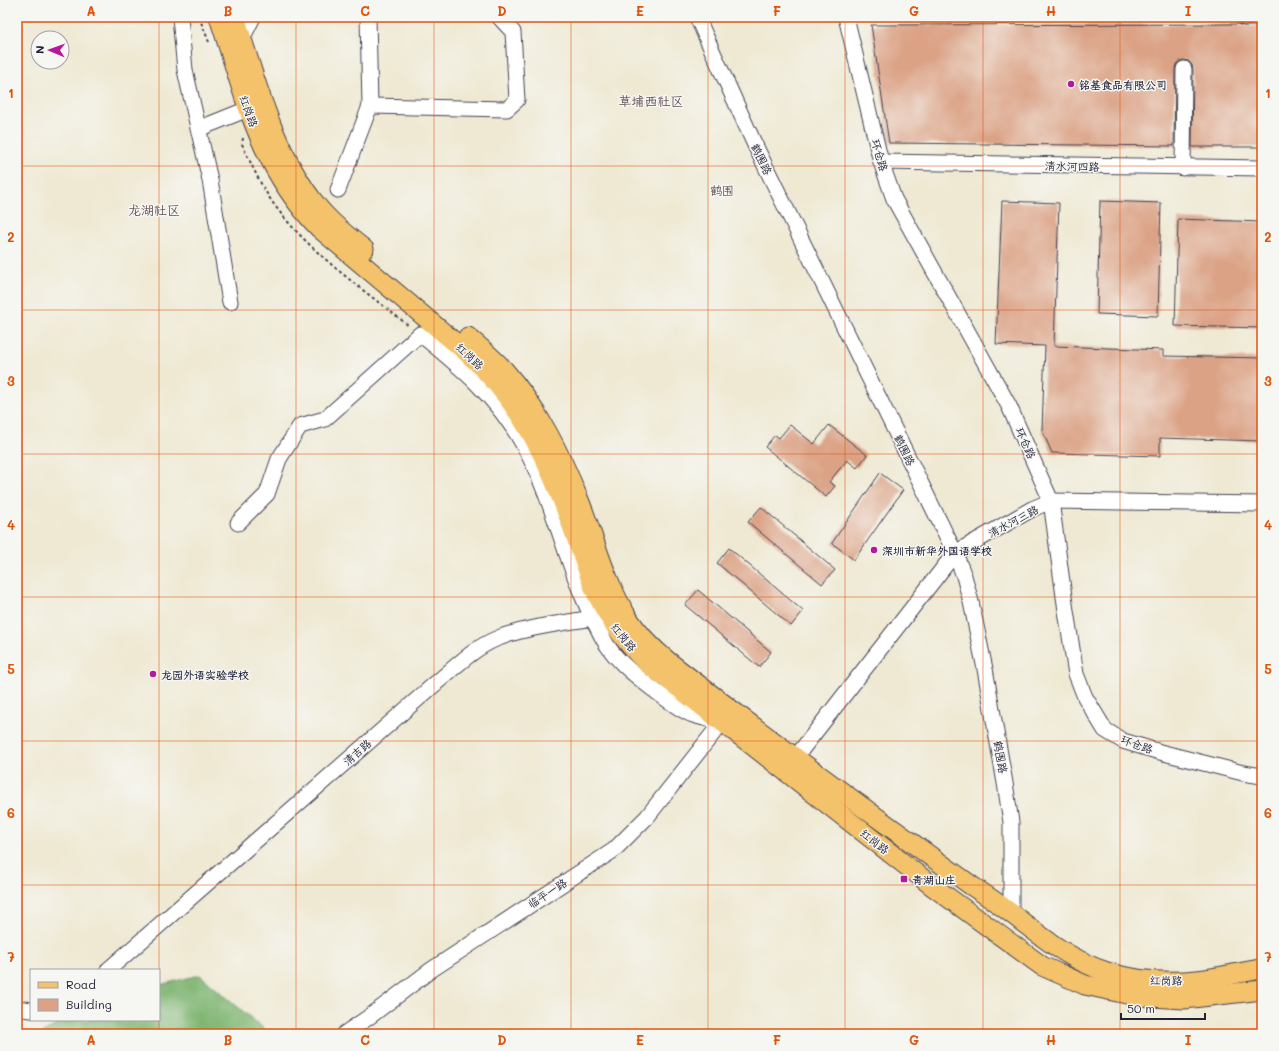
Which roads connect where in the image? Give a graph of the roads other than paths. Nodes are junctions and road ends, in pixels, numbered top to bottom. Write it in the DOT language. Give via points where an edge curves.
graph roads {
  1 [pos="180,17"];
  2 [pos="219,17"];
  3 [pos="235,17"];
  4 [pos="253,17"];
  5 [pos="368,17"];
  6 [pos="499,17"];
  7 [pos="697,17"];
  8 [pos="846,17"];
  9 [pos="1243,17"];
  10 [pos="1262,17"];
  11 [pos="242,39"];
  12 [pos="1184,69"];
  13 [pos="370,106"];
  14 [pos="248,109"];
  15 [pos="198,129"];
  16 [pos="881,162"];
  17 [pos="1183,168"];
  18 [pos="1262,168"];
  19 [pos="338,190"];
  20 [pos="230,302"];
  21 [pos="1052,501"];
  22 [pos="1262,504"];
  23 [pos="238,523"];
  24 [pos="955,552"];
  25 [pos="593,618"];
  26 [pos="722,722"];
  27 [pos="795,758"];
  28 [pos="1262,778"];
  29 [pos="987,896"];
  30 [pos="1010,912"];
  31 [pos="970,913"];
  32 [pos="1262,968"];
  33 [pos="109,969"];
  34 [pos="1262,990"];
  35 [pos="17,1008"];
  36 [pos="30,1010"];
  37 [pos="344,1034"];
  1 -- 15 [label="street" via="185,70"];
  2 -- 14 [label="main road, 红岗路"];
  3 -- 11 [label="main road, 红岗路"];
  4 -- 11 [label="street"];
  5 -- 13 [label="street"];
  6 -- 13 [label="street" via="513,32 517,100 507,109"];
  7 -- 24 [label="street, 鹤围路" via="754,143"];
  8 -- 16 [label="street, 环仓路"];
  9 -- 10 [label="street"];
  11 -- 27 [label="main road, 红岗路" via="278,142 296,176 318,206 345,234 490,356 514,382 534,410 562,460 615,593 635,629 668,662"];
  12 -- 17 [label="street"];
  13 -- 19 [label="street"];
  14 -- 15 [label="street"];
  14 -- 26 [label="main road, 红岗路" via="271,162 301,209 328,236 464,350 504,392 532,434 549,469 594,588 613,624 647,663"];
  15 -- 20 [label="street" via="210,180"];
  16 -- 17 [label="street, 清水河四路"];
  16 -- 21 [label="street, 环仓路" via="894,199 1009,406"];
  17 -- 18 [label="street, 清水河四路"];
  21 -- 22 [label="street, 清水河三路"];
  21 -- 24 [label="street, 清水河三路" via="1032,509"];
  21 -- 28 [label="street, 环仓路" via="1076,674 1085,697 1105,730 1123,741"];
  23 -- 25 [label="street" via="268,494 279,459 300,426 325,419 420,334 481,386 515,431 544,489 578,586"];
  24 -- 27 [label="street, 清水河三路"];
  24 -- 30 [label="street, 鹤围路" via="971,602 985,669 1011,822"];
  25 -- 26 [label="street" via="610,649 627,668 658,693 692,715"];
  25 -- 33 [label="street, 清吉路" via="507,635 495,639 467,657"];
  26 -- 31 [label="main road, 红岗路"];
  26 -- 37 [label="street, 临平一路" via="647,817 614,850 431,970"];
  27 -- 29 [label="main road, 红岗路"];
  29 -- 30 [label="main road, 红岗路"];
  29 -- 31 [label="main road" via="979,894 972,897 969,902"];
  30 -- 32 [label="main road, 红岗路" via="1048,942 1071,956 1122,976 1182,981"];
  31 -- 34 [label="main road, 红岗路" via="1042,966 1085,985 1136,996 1184,999"];
  35 -- 36 [label="street"];
}
